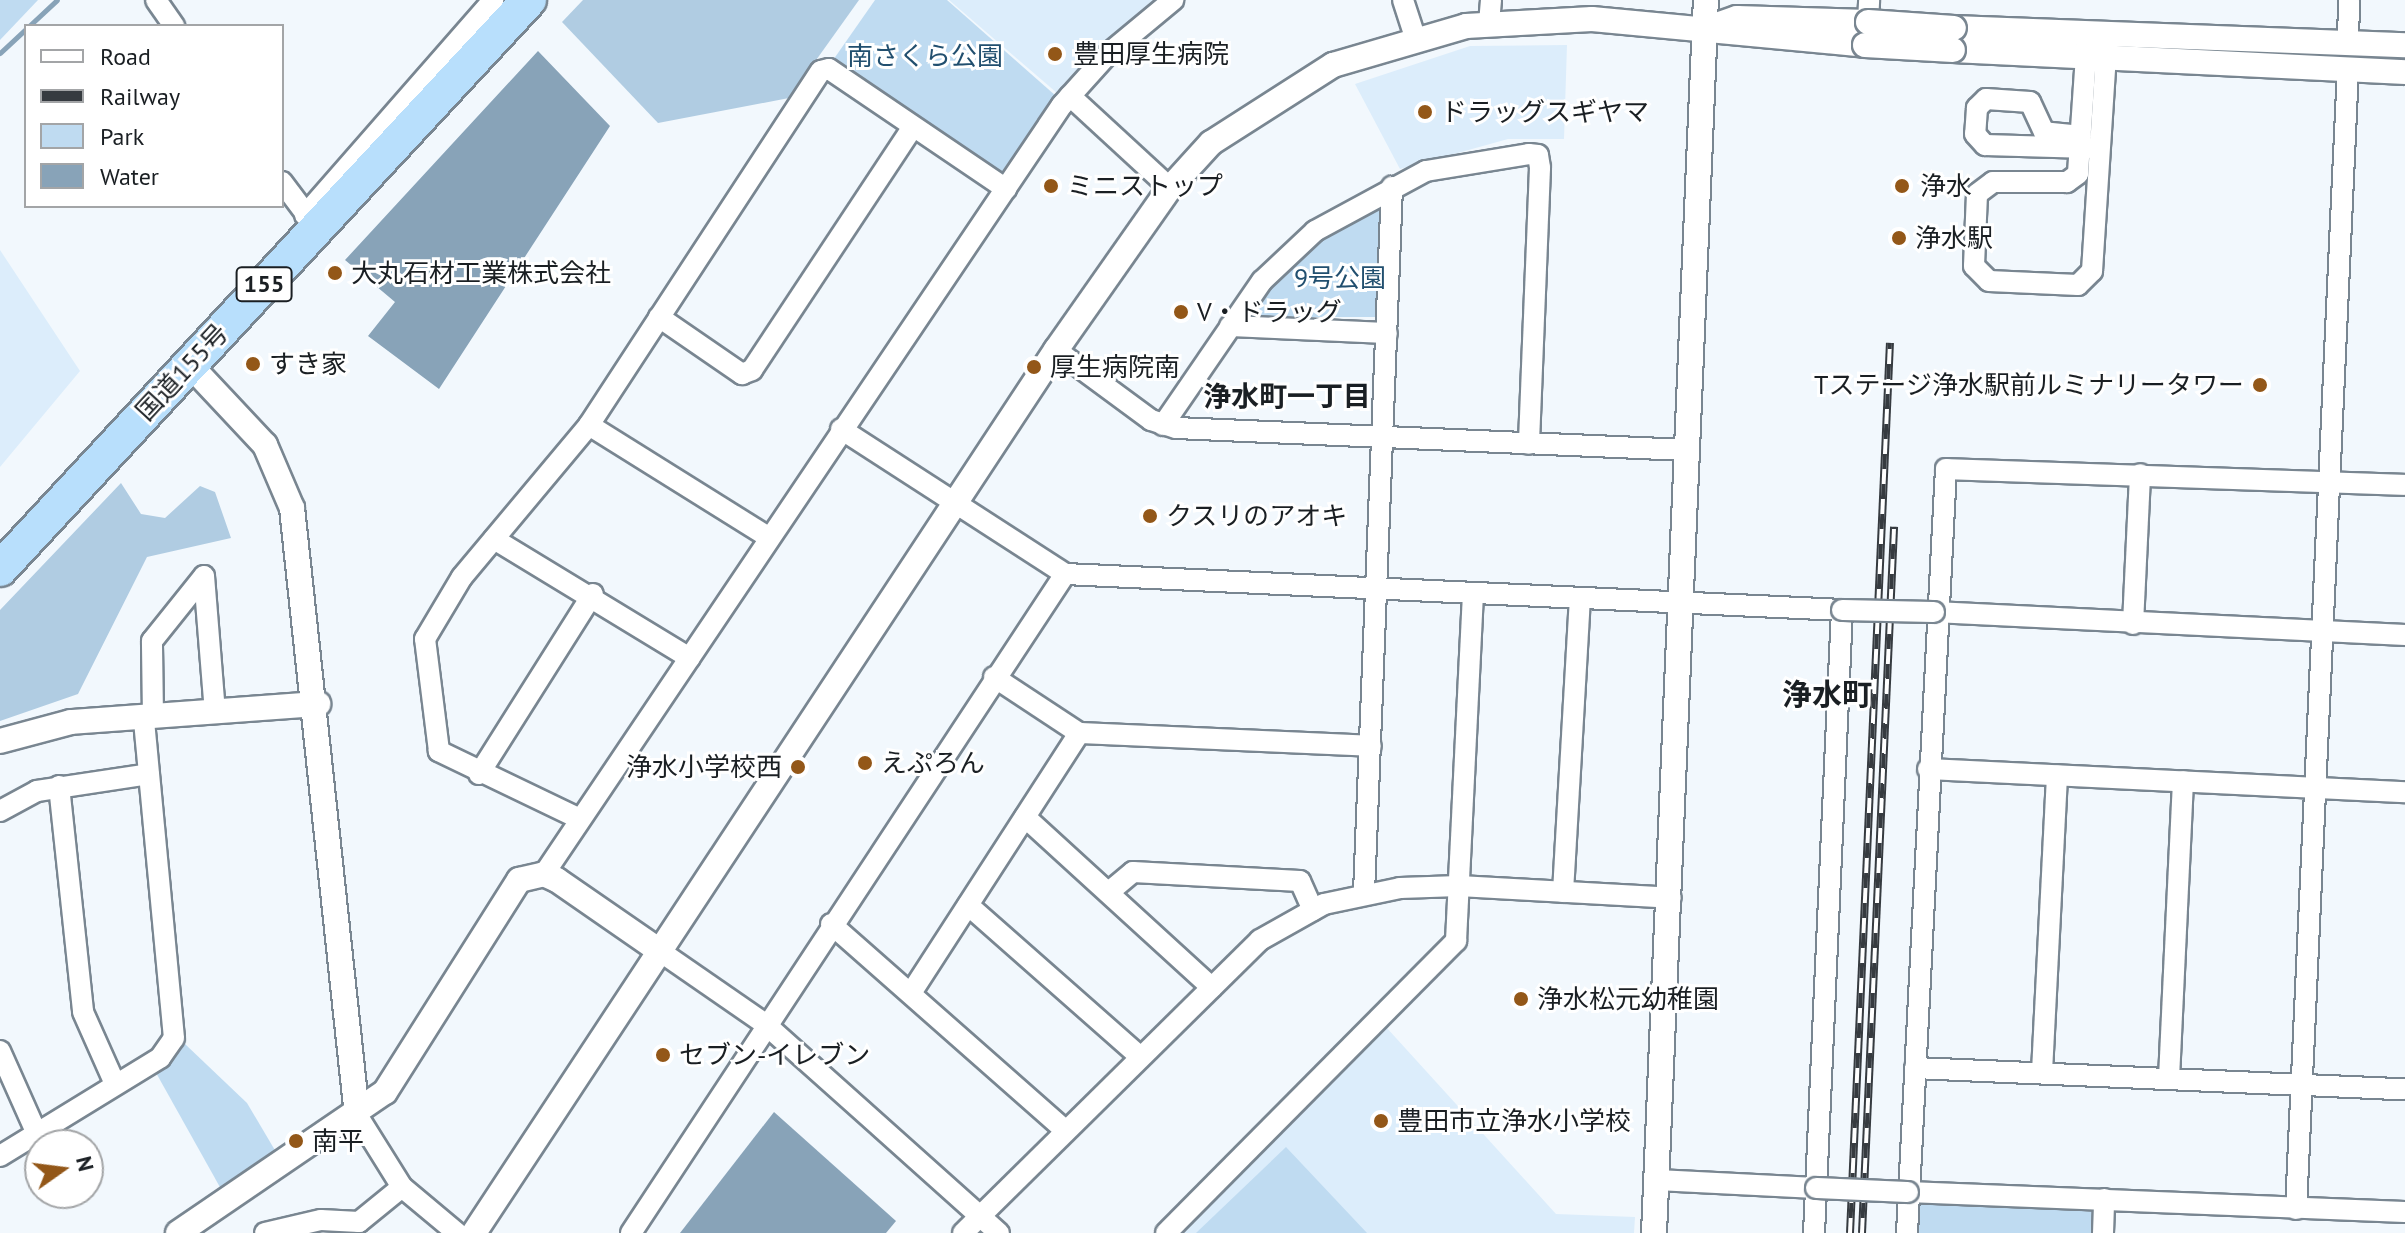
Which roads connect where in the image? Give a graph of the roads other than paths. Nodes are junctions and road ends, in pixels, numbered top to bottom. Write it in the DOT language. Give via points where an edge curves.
graph roads {
  1 [pos="156,0"];
  2 [pos="493,0"];
  3 [pos="529,0"];
  4 [pos="1173,0"];
  5 [pos="1403,0"];
  6 [pos="1706,0"];
  7 [pos="2349,0"];
  8 [pos="1490,12"];
  9 [pos="1867,22"];
  10 [pos="173,24"];
  11 [pos="1705,29"];
  12 [pos="1415,36"];
  13 [pos="2348,42"];
  14 [pos="2405,45"];
  15 [pos="2097,46"];
  16 [pos="2348,69"];
  17 [pos="2405,72"];
  18 [pos="1070,96"];
  19 [pos="913,127"];
  20 [pos="2087,144"];
  21 [pos="284,185"];
  22 [pos="1392,187"];
  23 [pos="1170,188"];
  24 [pos="1006,189"];
  25 [pos="312,221"];
  26 [pos="659,317"];
  27 [pos="1230,326"];
  28 [pos="1387,333"];
  29 [pos="1056,350"];
  30 [pos="189,364"];
  31 [pos="589,425"];
  32 [pos="1163,425"];
  33 [pos="841,429"];
  34 [pos="1383,438"];
  35 [pos="1529,444"];
  36 [pos="1686,450"];
  37 [pos="2140,474"];
  38 [pos="2330,482"];
  39 [pos="2405,485"];
  40 [pos="956,504"];
  41 [pos="768,537"];
  42 [pos="494,539"];
  43 [pos="0,569"];
  44 [pos="1065,574"];
  45 [pos="1377,589"];
  46 [pos="1473,593"];
  47 [pos="593,594"];
  48 [pos="1580,598"];
  49 [pos="1680,604"];
  50 [pos="1842,610"];
  51 [pos="1934,612"];
  52 [pos="2133,624"];
  53 [pos="2322,630"];
  54 [pos="2405,635"];
  55 [pos="690,658"];
  56 [pos="994,677"];
  57 [pos="318,704"];
  58 [pos="215,713"];
  59 [pos="148,718"];
  60 [pos="1079,733"];
  61 [pos="0,741"];
  62 [pos="1371,746"];
  63 [pos="1928,769"];
  64 [pos="149,774"];
  65 [pos="479,774"];
  66 [pos="2057,775"];
  67 [pos="2183,781"];
  68 [pos="59,786"];
  69 [pos="2316,787"];
  70 [pos="2405,792"];
  71 [pos="0,811"];
  72 [pos="1025,817"];
  73 [pos="580,819"];
  74 [pos="544,874"];
  75 [pos="1459,886"];
  76 [pos="1109,892"];
  77 [pos="1563,892"];
  78 [pos="1364,893"];
  79 [pos="1671,898"];
  80 [pos="968,905"];
  81 [pos="1313,910"];
  82 [pos="831,924"];
  83 [pos="661,952"];
  84 [pos="1212,988"];
  85 [pos="911,993"];
  86 [pos="764,1023"];
  87 [pos="0,1051"];
  88 [pos="1139,1056"];
  89 [pos="1915,1068"];
  90 [pos="2042,1072"];
  91 [pos="2169,1078"];
  92 [pos="115,1084"];
  93 [pos="2301,1085"];
  94 [pos="2405,1089"];
  95 [pos="357,1115"];
  96 [pos="35,1129"];
  97 [pos="41,1129"];
  98 [pos="1065,1130"];
  99 [pos="24,1140"];
  100 [pos="0,1156"];
  101 [pos="1657,1180"];
  102 [pos="402,1187"];
  103 [pos="1816,1188"];
  104 [pos="1908,1192"];
  105 [pos="2104,1199"];
  106 [pos="2296,1209"];
  107 [pos="2405,1212"];
  108 [pos="982,1214"];
  109 [pos="359,1227"];
  110 [pos="178,1233"];
  111 [pos="265,1233"];
  112 [pos="457,1233"];
  113 [pos="474,1233"];
  114 [pos="631,1233"];
  115 [pos="963,1233"];
  116 [pos="999,1233"];
  117 [pos="1166,1233"];
  118 [pos="1654,1233"];
  119 [pos="1814,1233"];
  120 [pos="1907,1233"];
  121 [pos="2103,1233"];
  1 -- 10 [label="street"];
  2 -- 25 [label="street"];
  3 -- 25 [label="highway, 国道155号 / 155"];
  4 -- 18 [label="street"];
  5 -- 12 [label="street"];
  6 -- 11 [label="street"];
  7 -- 13 [label="street"];
  8 -- 11 [label="street"];
  8 -- 12 [label="street"];
  9 -- 11 [label="street" via="1737,18"];
  9 -- 15 [label="street, bridge" via="1954,39"];
  11 -- 36 [label="street"];
  12 -- 23 [label="street" via="1290,87 1211,143"];
  13 -- 14 [label="street"];
  13 -- 15 [label="street"];
  15 -- 16 [label="street"];
  15 -- 20 [label="street"];
  16 -- 17 [label="street"];
  16 -- 38 [label="street"];
  18 -- 23 [label="street"];
  18 -- 24 [label="street"];
  19 -- 24 [label="street"];
  19 -- 26 [label="street" via="752,370 742,374"];
  19 -- 26 [label="street" via="829,69 821,71"];
  20 -- 20 [label="street" via="1985,145 1975,134 1977,108 1986,99 2030,102 2044,132"];
  20 -- 20 [label="street" via="2092,271 2078,285 1989,281 1974,266 1977,194 1993,182 2067,182 2078,174"];
  21 -- 25 [label="street"];
  22 -- 27 [label="street" via="1315,231 1262,281"];
  22 -- 28 [label="street"];
  22 -- 35 [label="street" via="1465,160 1538,155"];
  23 -- 29 [label="street"];
  24 -- 33 [label="street"];
  25 -- 30 [label="highway, 国道155号 / 155"];
  26 -- 31 [label="street"];
  27 -- 28 [label="street"];
  27 -- 32 [label="street"];
  28 -- 34 [label="street"];
  29 -- 32 [label="street"];
  29 -- 40 [label="street"];
  30 -- 43 [label="highway, 国道155号 / 155"];
  30 -- 57 [label="street" via="245,418 282,476 300,545"];
  31 -- 41 [label="street"];
  31 -- 42 [label="street"];
  32 -- 34 [label="street"];
  33 -- 40 [label="street"];
  33 -- 41 [label="street"];
  34 -- 35 [label="street"];
  34 -- 45 [label="street"];
  35 -- 36 [label="street"];
  36 -- 49 [label="street"];
  37 -- 38 [label="street"];
  37 -- 51 [label="street" via="1946,469"];
  37 -- 52 [label="street"];
  38 -- 39 [label="street"];
  38 -- 53 [label="street"];
  40 -- 44 [label="street"];
  40 -- 83 [label="street"];
  41 -- 55 [label="street"];
  42 -- 47 [label="street"];
  42 -- 65 [label="street" via="462,577 424,647 439,751"];
  44 -- 45 [label="street"];
  44 -- 56 [label="street"];
  45 -- 46 [label="street"];
  45 -- 62 [label="street"];
  46 -- 48 [label="street"];
  46 -- 75 [label="street"];
  47 -- 55 [label="street"];
  47 -- 65 [label="street"];
  48 -- 49 [label="street"];
  48 -- 77 [label="street"];
  49 -- 50 [label="street"];
  49 -- 79 [label="street"];
  50 -- 51 [label="street, bridge"];
  50 -- 103 [label="street"];
  51 -- 52 [label="street"];
  51 -- 63 [label="street"];
  52 -- 53 [label="street"];
  53 -- 54 [label="street"];
  53 -- 69 [label="street"];
  55 -- 73 [label="street"];
  56 -- 60 [label="street"];
  56 -- 82 [label="street"];
  57 -- 58 [label="street"];
  57 -- 95 [label="street"];
  58 -- 59 [label="street"];
  58 -- 59 [label="street" via="204,576 152,641"];
  59 -- 61 [label="street" via="71,722"];
  59 -- 64 [label="street"];
  60 -- 62 [label="street"];
  60 -- 72 [label="street"];
  62 -- 78 [label="street"];
  63 -- 66 [label="street"];
  63 -- 89 [label="street"];
  64 -- 68 [label="street"];
  64 -- 92 [label="street" via="175,1027 160,1058"];
  65 -- 73 [label="street"];
  66 -- 67 [label="street"];
  66 -- 90 [label="street"];
  67 -- 69 [label="street"];
  67 -- 91 [label="street"];
  68 -- 71 [label="street"];
  68 -- 92 [label="street" via="83,1012"];
  69 -- 70 [label="street"];
  69 -- 93 [label="street"];
  72 -- 76 [label="street"];
  72 -- 80 [label="street"];
  73 -- 74 [label="street"];
  74 -- 83 [label="street"];
  74 -- 95 [label="street" via="519,880 385,1092"];
  75 -- 77 [label="street"];
  75 -- 78 [label="street"];
  75 -- 117 [label="street" via="1454,944"];
  76 -- 81 [label="street" via="1133,872 1300,881"];
  76 -- 84 [label="street"];
  77 -- 79 [label="street"];
  78 -- 81 [label="street"];
  79 -- 101 [label="street"];
  80 -- 85 [label="street"];
  80 -- 88 [label="street"];
  81 -- 84 [label="street" via="1260,940"];
  82 -- 85 [label="street"];
  82 -- 86 [label="street"];
  83 -- 86 [label="street"];
  83 -- 113 [label="street"];
  84 -- 88 [label="street"];
  85 -- 98 [label="street"];
  86 -- 108 [label="street"];
  86 -- 114 [label="street"];
  87 -- 96 [label="street"];
  88 -- 98 [label="street"];
  89 -- 90 [label="street"];
  89 -- 104 [label="street"];
  90 -- 91 [label="street"];
  91 -- 93 [label="street"];
  92 -- 97 [label="street"];
  93 -- 94 [label="street"];
  93 -- 106 [label="street"];
  95 -- 102 [label="street"];
  95 -- 110 [label="street"];
  98 -- 108 [label="street"];
  99 -- 100 [label="street"];
  101 -- 103 [label="street"];
  101 -- 118 [label="street"];
  102 -- 109 [label="street"];
  102 -- 112 [label="street"];
  103 -- 104 [label="street, bridge"];
  103 -- 119 [label="street"];
  104 -- 105 [label="street"];
  104 -- 120 [label="street"];
  105 -- 106 [label="street"];
  105 -- 121 [label="street"];
  106 -- 107 [label="street"];
  108 -- 115 [label="street"];
  108 -- 116 [label="street"];
  109 -- 111 [label="street" via="321,1220"];
}
